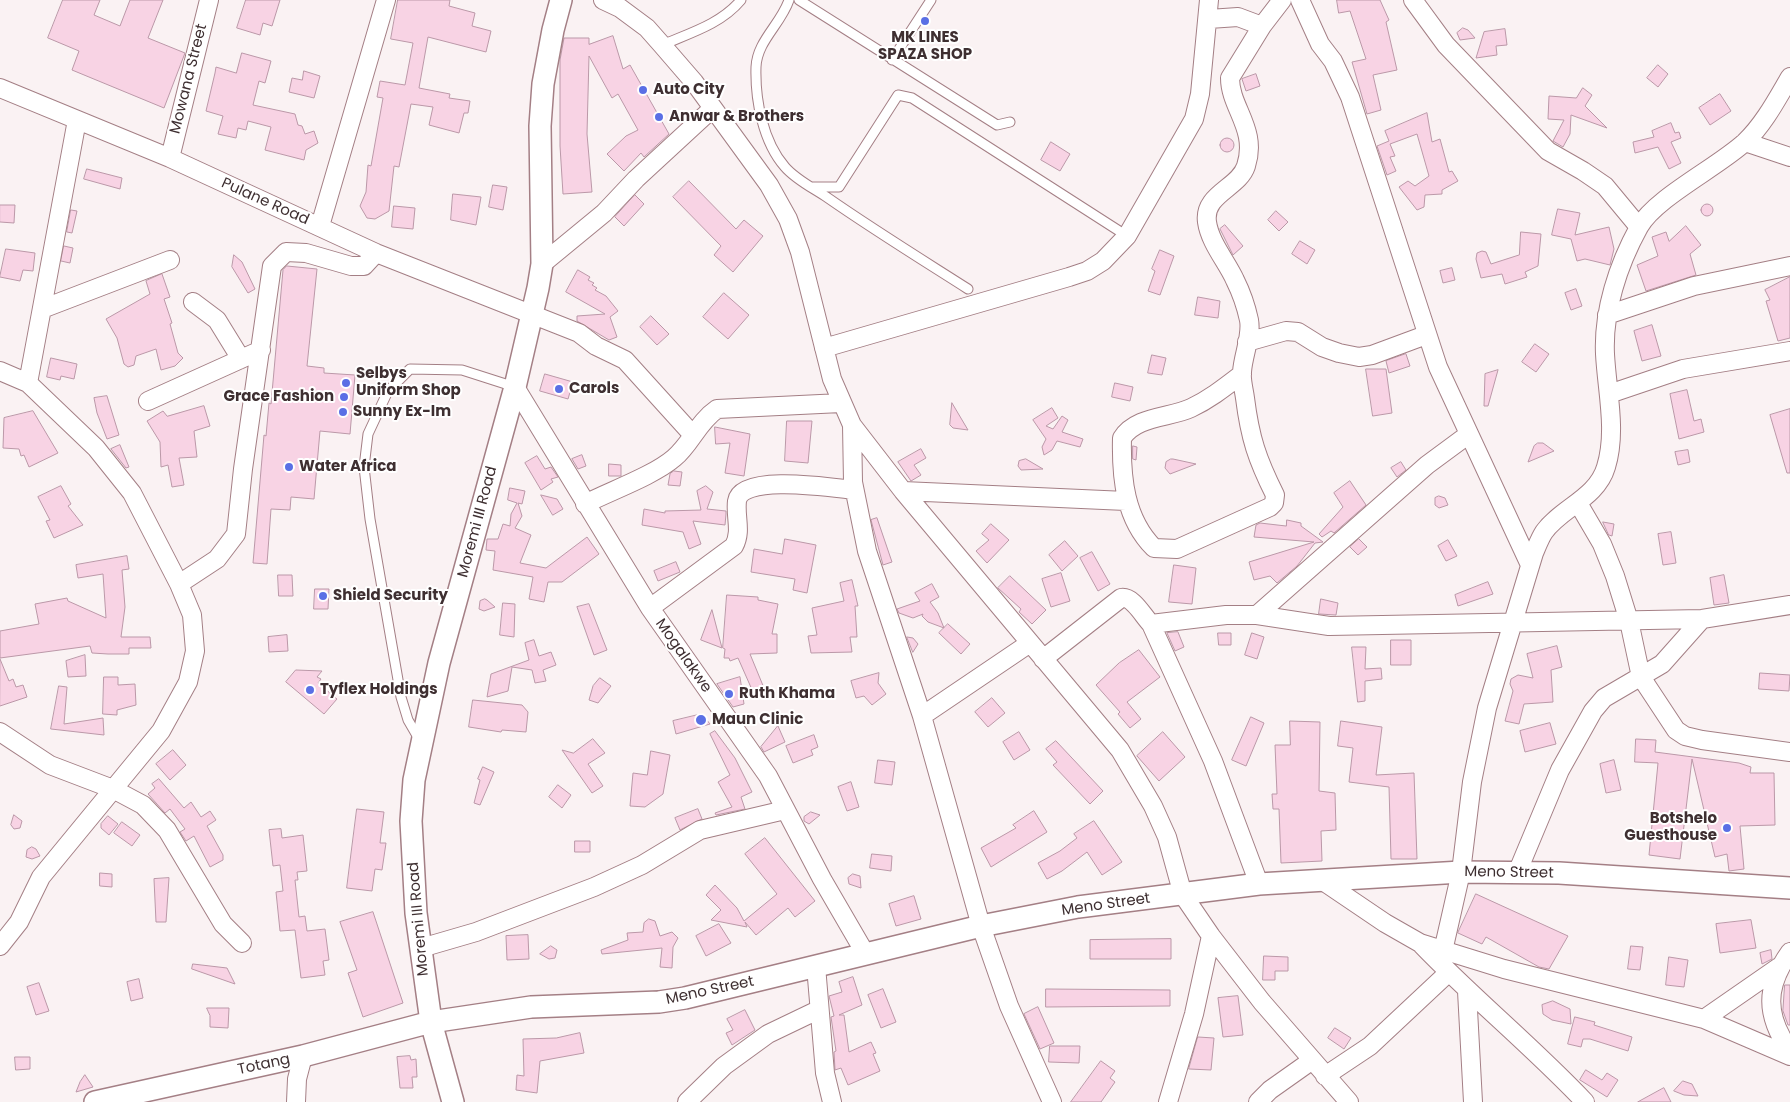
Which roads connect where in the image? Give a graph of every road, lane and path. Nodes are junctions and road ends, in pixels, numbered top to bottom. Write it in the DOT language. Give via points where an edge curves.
graph roads {
  1 [pos="209,0"];
  2 [pos="386,0"];
  3 [pos="561,0"];
  4 [pos="603,0"];
  5 [pos="741,0"];
  6 [pos="789,0"];
  7 [pos="799,0"];
  8 [pos="930,0"];
  9 [pos="1208,0"];
  10 [pos="1282,0"];
  11 [pos="1300,0"];
  12 [pos="1413,0"];
  13 [pos="1208,19"];
  14 [pos="1262,26"];
  15 [pos="662,45"];
  16 [pos="892,60"];
  17 [pos="1790,77"];
  18 [pos="0,88"];
  19 [pos="713,108"];
  20 [pos="77,120"];
  21 [pos="1010,122"];
  22 [pos="1745,142"];
  23 [pos="1790,156"];
  24 [pos="170,158"];
  25 [pos="813,187"];
  26 [pos="320,226"];
  27 [pos="1639,227"];
  28 [pos="1127,236"];
  29 [pos="376,253"];
  30 [pos="170,260"];
  31 [pos="542,264"];
  32 [pos="1790,266"];
  33 [pos="968,289"];
  34 [pos="193,302"];
  35 [pos="42,309"];
  36 [pos="530,315"];
  37 [pos="1607,315"];
  38 [pos="1426,335"];
  39 [pos="1247,342"];
  40 [pos="824,348"];
  41 [pos="261,350"];
  42 [pos="1790,351"];
  43 [pos="241,359"];
  44 [pos="0,372"];
  45 [pos="1242,374"];
  46 [pos="28,384"];
  47 [pos="514,387"];
  48 [pos="1609,394"];
  49 [pos="148,401"];
  50 [pos="841,403"];
  51 [pos="852,425"];
  52 [pos="692,434"];
  53 [pos="1469,434"];
  54 [pos="854,490"];
  55 [pos="903,491"];
  56 [pos="1126,501"];
  57 [pos="1578,503"];
  58 [pos="585,504"];
  59 [pos="1530,565"];
  60 [pos="179,584"];
  61 [pos="1790,605"];
  62 [pos="650,608"];
  63 [pos="1257,615"];
  64 [pos="1702,619"];
  65 [pos="1628,620"];
  66 [pos="1512,623"];
  67 [pos="1151,624"];
  68 [pos="1030,643"];
  69 [pos="1042,658"];
  70 [pos="1641,677"];
  71 [pos="922,716"];
  72 [pos="0,732"];
  73 [pos="421,741"];
  74 [pos="1790,752"];
  75 [pos="113,789"];
  76 [pos="785,810"];
  77 [pos="1461,872"];
  78 [pos="1517,873"];
  79 [pos="1320,879"];
  80 [pos="1259,884"];
  81 [pos="1790,888"];
  82 [pos="1183,894"];
  83 [pos="981,926"];
  84 [pos="1211,936"];
  85 [pos="242,943"];
  86 [pos="1420,943"];
  87 [pos="0,946"];
  88 [pos="420,948"];
  89 [pos="1443,951"];
  90 [pos="1790,952"];
  91 [pos="865,953"];
  92 [pos="816,966"];
  93 [pos="1779,967"];
  94 [pos="1448,973"];
  95 [pos="1467,991"];
  96 [pos="818,1010"];
  97 [pos="1704,1019"];
  98 [pos="431,1022"];
  99 [pos="1788,1048"];
  100 [pos="303,1056"];
  101 [pos="1311,1061"];
  102 [pos="1325,1076"];
  103 [pos="95,1102"];
  104 [pos="296,1102"];
  105 [pos="453,1102"];
  106 [pos="687,1102"];
  107 [pos="832,1102"];
  108 [pos="1052,1102"];
  109 [pos="1168,1102"];
  110 [pos="1258,1102"];
  111 [pos="1349,1102"];
  112 [pos="1472,1102"];
  113 [pos="1585,1102"];
  1 -- 24 [label="street, Mowana Street"];
  2 -- 26 [label="street"];
  3 -- 31 [label="street, Moremi III Road" via="543,84 540,126"];
  4 -- 15 [label="street" via="620,8"];
  5 -- 15 [label="lane" via="731,13"];
  6 -- 25 [label="lane" via="761,48 756,66 759,108 768,141 785,168"];
  7 -- 16 [label="lane"];
  8 -- 16 [label="lane"];
  9 -- 13 [label="street"];
  10 -- 14 [label="street"];
  11 -- 38 [label="street" via="1350,97"];
  12 -- 27 [label="street" via="1446,45 1542,145 1605,186"];
  13 -- 14 [label="street" via="1238,17"];
  13 -- 28 [label="street" via="1194,120"];
  14 -- 39 [label="street" via="1230,78 1233,96 1245,123 1249,150 1246,167 1213,200 1207,222 1244,304 1249,322"];
  15 -- 19 [label="street"];
  16 -- 21 [label="lane" via="997,125"];
  17 -- 22 [label="street" via="1764,121"];
  18 -- 20 [label="street, Pulane Road"];
  19 -- 31 [label="street" via="636,179 604,214"];
  19 -- 40 [label="street" via="769,185 788,219 800,252"];
  20 -- 24 [label="street, Pulane Road"];
  20 -- 35 [label="street"];
  22 -- 23 [label="street"];
  22 -- 27 [label="street" via="1661,204"];
  24 -- 26 [label="street, Pulane Road"];
  25 -- 28 [label="lane" via="839,187 898,95 912,98"];
  25 -- 33 [label="lane"];
  26 -- 29 [label="street, Pulane Road"];
  27 -- 37 [label="street" via="1615,284"];
  28 -- 40 [label="street" via="1103,261 1087,271"];
  29 -- 36 [label="street, Pulane Road"];
  29 -- 41 [label="street" via="364,266 351,266 306,252 286,252 272,266"];
  30 -- 35 [label="street"];
  31 -- 36 [label="street, Moremi III Road"];
  32 -- 37 [label="street" via="1694,286"];
  34 -- 43 [label="street" via="217,320"];
  35 -- 46 [label="street"];
  36 -- 47 [label="street, Moremi III Road"];
  36 -- 52 [label="street, Pulane Road" via="580,333 596,346 625,360"];
  37 -- 48 [label="street" via="1605,352"];
  38 -- 39 [label="street" via="1359,357 1322,347 1298,332 1286,331"];
  38 -- 53 [label="street"];
  39 -- 45 [label="street"];
  40 -- 50 [label="street"];
  41 -- 43 [label="street"];
  41 -- 60 [label="street" via="236,534 217,559"];
  42 -- 48 [label="street" via="1683,369"];
  43 -- 49 [label="street"];
  44 -- 46 [label="street"];
  45 -- 56 [label="street" via="1216,395 1189,409 1143,422 1125,434 1121,458"];
  45 -- 56 [label="street" via="1249,427 1258,461 1275,495 1272,506 1177,549 1166,550 1154,548 1141,535"];
  46 -- 60 [label="street" via="96,448 132,493"];
  47 -- 58 [label="street, Mogalakwe"];
  47 -- 73 [label="street, Moremi III Road"];
  47 -- 73 [label="lane" via="462,370 410,369 388,391 368,434 364,467 401,698 408,720"];
  48 -- 57 [label="street" via="1612,445 1605,470"];
  50 -- 51 [label="street"];
  50 -- 52 [label="street" via="717,409"];
  51 -- 54 [label="street"];
  51 -- 55 [label="street"];
  52 -- 58 [label="street" via="675,458"];
  53 -- 59 [label="street"];
  53 -- 63 [label="street" via="1427,465"];
  54 -- 62 [label="street" via="791,484 751,486 737,500 738,538 734,546"];
  54 -- 71 [label="street" via="867,551"];
  55 -- 56 [label="street"];
  55 -- 68 [label="street"];
  57 -- 59 [label="street" via="1544,532"];
  57 -- 65 [label="street" via="1602,544"];
  58 -- 62 [label="street, Mogalakwe"];
  59 -- 66 [label="street"];
  60 -- 75 [label="street" via="192,615 195,650 188,682 160,731"];
  61 -- 64 [label="street"];
  62 -- 76 [label="street, Mogalakwe" via="768,776"];
  63 -- 66 [label="street" via="1329,626"];
  63 -- 67 [label="street"];
  64 -- 65 [label="street"];
  64 -- 70 [label="street" via="1662,664"];
  65 -- 66 [label="street"];
  65 -- 70 [label="street"];
  66 -- 77 [label="street" via="1487,708 1474,773"];
  67 -- 69 [label="street" via="1129,599 1121,598"];
  67 -- 80 [label="street" via="1214,762"];
  68 -- 69 [label="street"];
  68 -- 71 [label="street"];
  69 -- 82 [label="street" via="1120,750 1154,806 1167,837"];
  70 -- 74 [label="street" via="1676,730 1685,736"];
  70 -- 78 [label="street" via="1604,698 1593,711 1560,770"];
  71 -- 83 [label="street"];
  72 -- 75 [label="street" via="50,765"];
  73 -- 88 [label="street, Moremi III Road" via="411,821"];
  75 -- 85 [label="street" via="143,805 167,830 222,924"];
  75 -- 87 [label="street" via="41,877 19,922"];
  76 -- 88 [label="street" via="700,830 642,865 594,887 476,932"];
  76 -- 91 [label="street, Mogalakwe"];
  77 -- 78 [label="street, Meno Street"];
  77 -- 79 [label="street, Meno Street"];
  77 -- 89 [label="street"];
  78 -- 81 [label="street, Meno Street" via="1636,877"];
  79 -- 80 [label="street, Meno Street"];
  79 -- 86 [label="street"];
  80 -- 82 [label="street, Meno Street"];
  82 -- 83 [label="street, Meno Street" via="1078,907"];
  82 -- 84 [label="street"];
  83 -- 91 [label="street, Meno Street"];
  83 -- 108 [label="street" via="1009,1006"];
  84 -- 101 [label="street"];
  84 -- 109 [label="street" via="1194,1014"];
  86 -- 89 [label="street"];
  86 -- 94 [label="street"];
  88 -- 98 [label="street, Moremi III Road"];
  89 -- 97 [label="street" via="1504,970"];
  90 -- 93 [label="street"];
  91 -- 92 [label="street, Meno Street"];
  92 -- 96 [label="street"];
  92 -- 98 [label="street, Meno Street" via="659,1002 532,1007"];
  93 -- 97 [label="street"];
  93 -- 99 [label="street" via="1770,989 1770,1005"];
  94 -- 95 [label="street"];
  94 -- 102 [label="street" via="1370,1046"];
  95 -- 112 [label="street"];
  95 -- 113 [label="street"];
  96 -- 106 [label="street" via="768,1034 724,1066"];
  96 -- 107 [label="street"];
  97 -- 99 [label="street"];
  98 -- 100 [label="street, Totang"];
  98 -- 105 [label="street, Moremi III Road"];
  100 -- 103 [label="street, Totang"];
  100 -- 104 [label="street"];
  101 -- 102 [label="street"];
  101 -- 110 [label="street"];
  102 -- 111 [label="street"];
}
